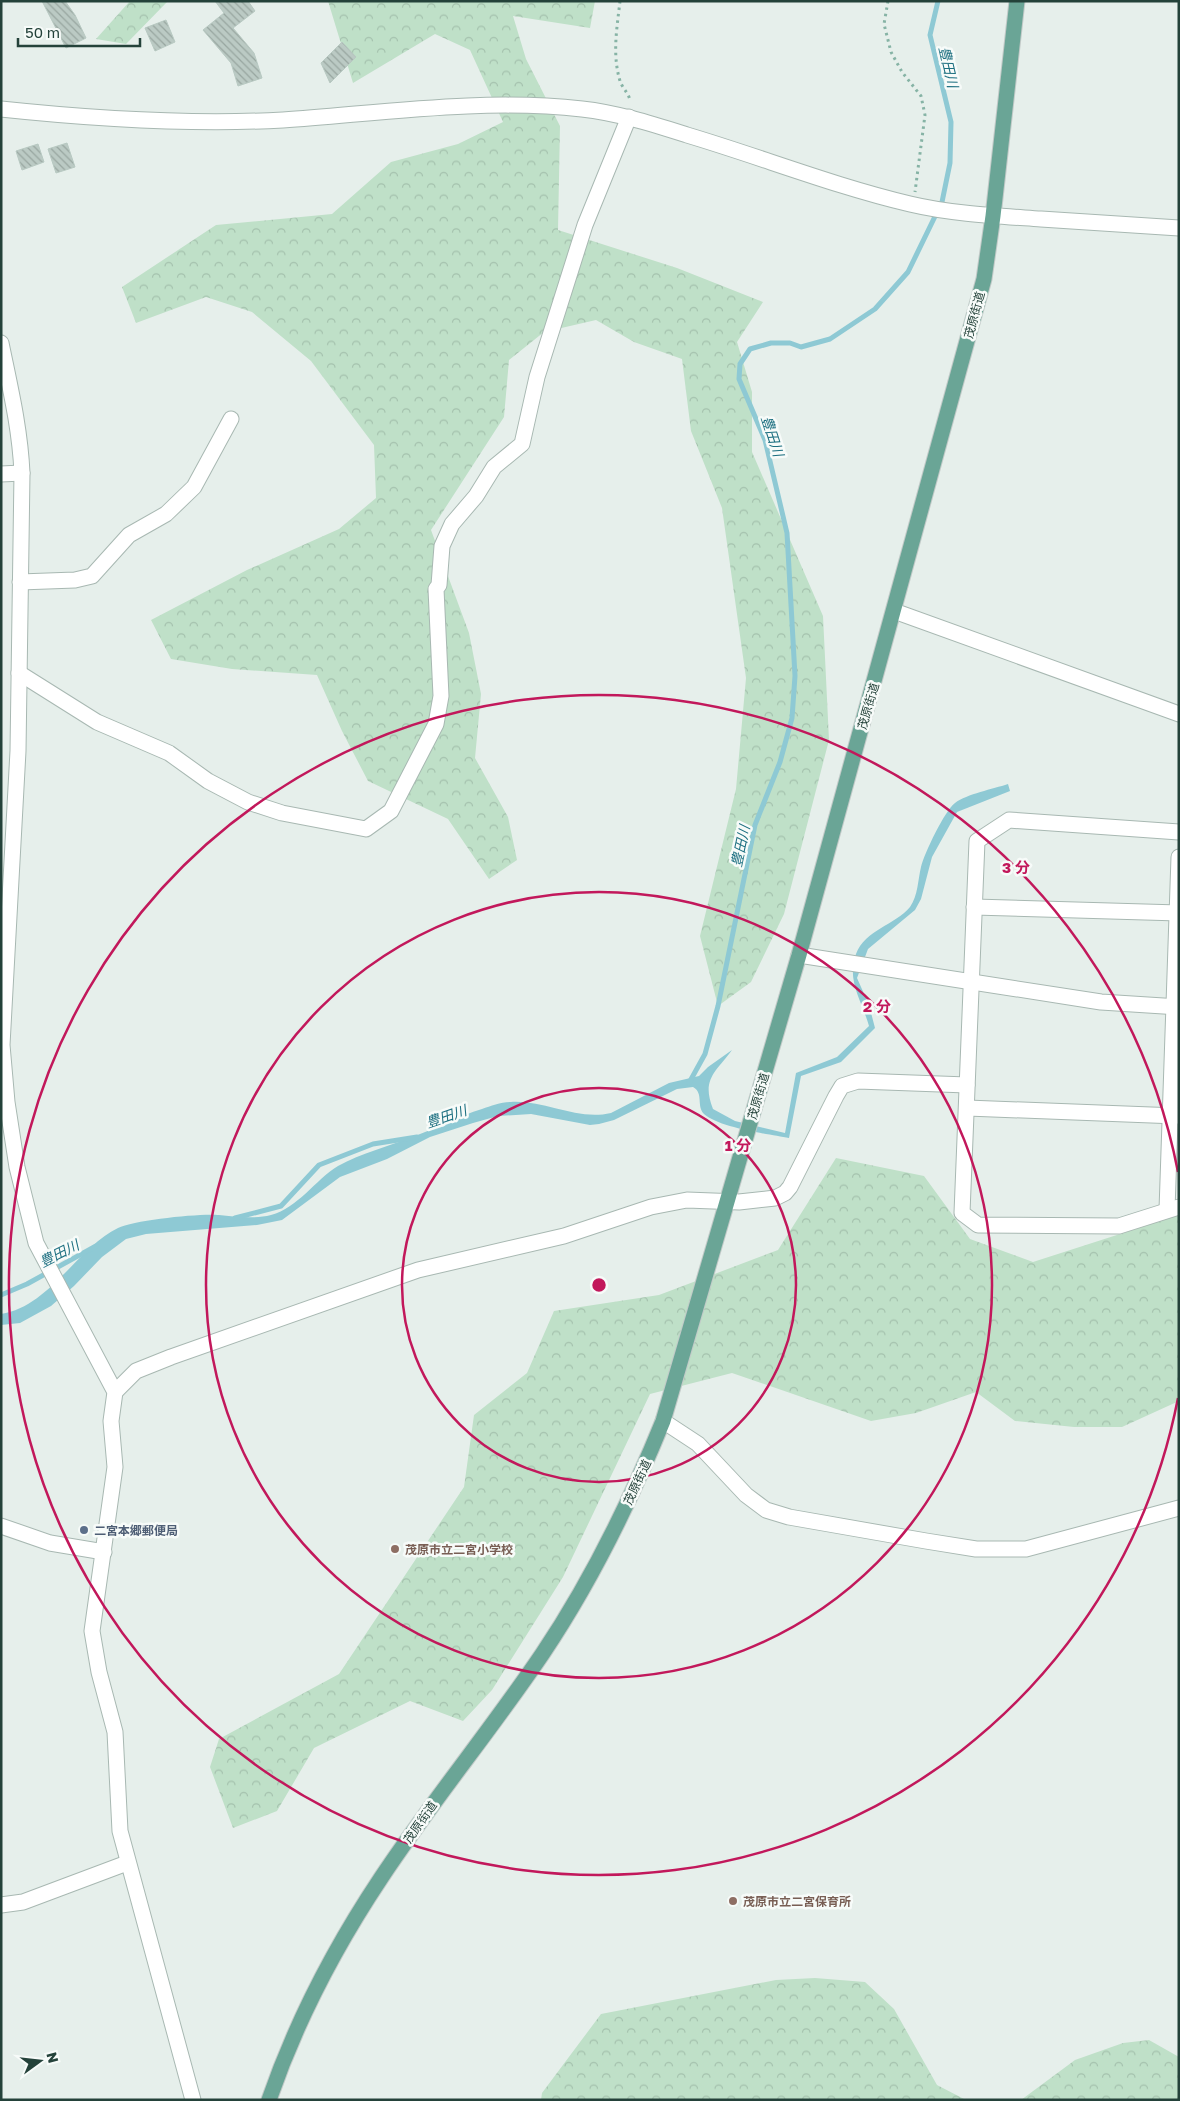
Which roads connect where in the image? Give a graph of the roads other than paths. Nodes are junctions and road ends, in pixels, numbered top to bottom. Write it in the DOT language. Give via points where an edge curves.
graph roads {
  1 [pos="1017,1"];
  2 [pos="1,109"];
  3 [pos="629,117"];
  4 [pos="993,216"];
  5 [pos="1179,228"];
  6 [pos="1,343"];
  7 [pos="230,419"];
  8 [pos="22,473"];
  9 [pos="1,474"];
  10 [pos="20,582"];
  11 [pos="894,611"];
  12 [pos="19,673"];
  13 [pos="1179,714"];
  14 [pos="1179,832"];
  15 [pos="1179,857"];
  16 [pos="974,907"];
  17 [pos="1177,913"];
  18 [pos="799,955"];
  19 [pos="970,983"];
  20 [pos="1176,1007"];
  21 [pos="966,1085"];
  22 [pos="967,1108"];
  23 [pos="1174,1116"];
  24 [pos="728,1200"];
  25 [pos="1173,1209"];
  26 [pos="115,1392"];
  27 [pos="663,1421"];
  28 [pos="1179,1508"];
  29 [pos="1,1526"];
  30 [pos="104,1552"];
  31 [pos="127,1863"];
  32 [pos="1,1905"];
  33 [pos="193,2100"];
  34 [pos="268,2100"];
  1 -- 4 [label="main road, 茂原街道"];
  2 -- 3 [label="street" via="132,120 210,122 526,105 584,109"];
  3 -- 4 [label="street" via="823,180 913,205"];
  3 -- 12 [label="street" via="586,225 536,377 522,444 494,467 476,496 452,524 442,546 439,585 436,588 441,696 436,724 391,811 366,829 282,813 248,802 208,781 168,754 96,722"];
  4 -- 5 [label="street"];
  4 -- 11 [label="main road, 茂原街道" via="984,279"];
  6 -- 8 [label="street" via="14,397"];
  7 -- 10 [label="street" via="194,487 166,514 129,535 92,576 75,580"];
  8 -- 9 [label="street"];
  8 -- 10 [label="street"];
  10 -- 12 [label="street"];
  11 -- 13 [label="street"];
  11 -- 18 [label="main road, 茂原街道"];
  12 -- 26 [label="street" via="18,751 2,1045 7,1102 17,1167 36,1242"];
  14 -- 16 [label="street" via="1009,820 977,841"];
  15 -- 17 [label="street"];
  16 -- 17 [label="street"];
  16 -- 19 [label="street"];
  17 -- 20 [label="street"];
  18 -- 19 [label="street"];
  18 -- 24 [label="main road, 茂原街道"];
  19 -- 20 [label="street" via="1101,1002"];
  19 -- 21 [label="street"];
  20 -- 23 [label="street"];
  21 -- 22 [label="street"];
  21 -- 24 [label="street" via="848,1083 836,1096 786,1193 775,1198"];
  22 -- 23 [label="street"];
  22 -- 25 [label="street" via="962,1213 978,1224 1119,1226"];
  23 -- 25 [label="street"];
  24 -- 26 [label="street" via="686,1200 651,1207 564,1236 418,1270 136,1371"];
  24 -- 27 [label="main road, 茂原街道"];
  26 -- 30 [label="street" via="112,1421 115,1467"];
  27 -- 28 [label="street" via="698,1444 746,1495 766,1510 926,1541 976,1549 1026,1548"];
  27 -- 34 [label="main road, 茂原街道" via="638,1480 583,1589 543,1652 381,1877 356,1918 310,2002"];
  29 -- 30 [label="street" via="50,1543"];
  30 -- 31 [label="street" via="92,1631 115,1732 120,1831"];
  31 -- 32 [label="street" via="23,1902"];
  31 -- 33 [label="street"];
}
